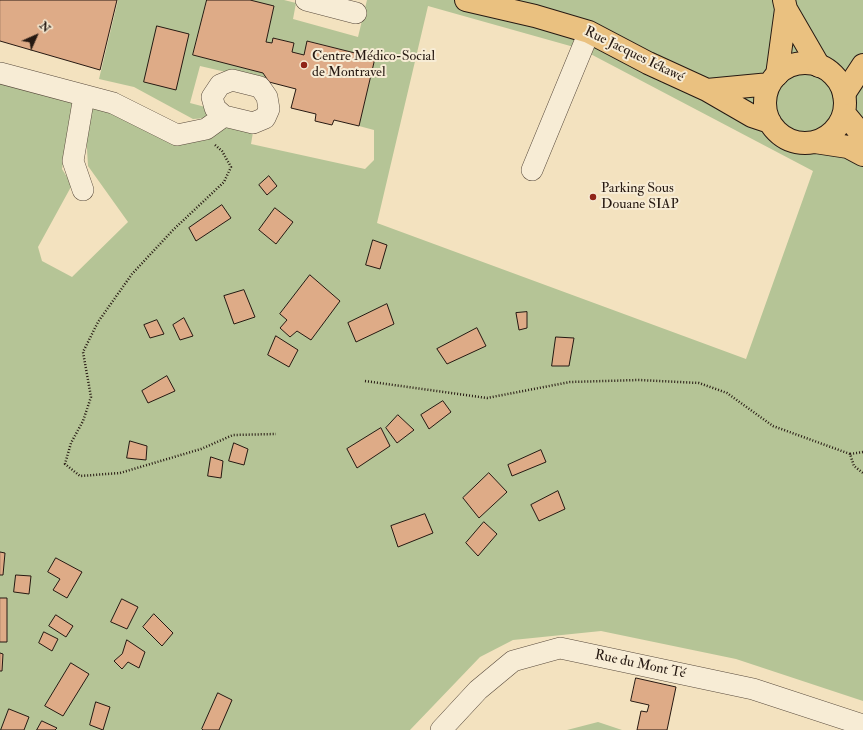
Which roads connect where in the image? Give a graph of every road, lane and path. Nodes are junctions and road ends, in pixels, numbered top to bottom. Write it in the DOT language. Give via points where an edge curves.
graph roads {
  1 [pos="306,0"];
  2 [pos="466,0"];
  3 [pos="785,5"];
  4 [pos="356,13"];
  5 [pos="589,32"];
  6 [pos="863,65"];
  7 [pos="819,66"];
  8 [pos="0,73"];
  9 [pos="773,79"];
  10 [pos="707,90"];
  11 [pos="84,96"];
  12 [pos="844,103"];
  13 [pos="224,116"];
  14 [pos="770,122"];
  15 [pos="197,131"];
  16 [pos="863,136"];
  17 [pos="815,142"];
  18 [pos="863,155"];
  19 [pos="532,170"];
  20 [pos="83,190"];
  21 [pos="365,381"];
  22 [pos="276,434"];
  23 [pos="863,452"];
  24 [pos="850,454"];
  25 [pos="863,473"];
  26 [pos="863,725"];
  27 [pos="441,730"];
  1 -- 4 [label="street"];
  2 -- 5 [label="main road, Rue Jacques Iékawé"];
  3 -- 7 [label="main road"];
  3 -- 9 [label="main road"];
  5 -- 10 [label="main road, Rue Jacques Iékawé"];
  5 -- 19 [label="street"];
  6 -- 12 [label="main road"];
  7 -- 9 [label="main road" via="808,63 796,64 786,68"];
  7 -- 12 [label="main road" via="835,77"];
  8 -- 11 [label="street"];
  9 -- 10 [label="main road"];
  9 -- 14 [label="main road" via="765,96"];
  10 -- 14 [label="main road, Rue Jacques Iékawé" via="752,116"];
  11 -- 15 [label="street" via="113,103 177,135"];
  11 -- 20 [label="street" via="73,161"];
  12 -- 16 [label="main road"];
  12 -- 17 [label="main road" via="833,131"];
  13 -- 15 [label="street" via="206,129"];
  14 -- 17 [label="main road" via="778,132 789,139 802,143"];
  15 -- 22 [label="path" via="222,150 230,167 224,182 173,230 132,274 98,322 83,352 91,397 83,421 71,443 65,464 80,476 120,473 201,449 233,435"];
  17 -- 18 [label="main road" via="848,147"];
  21 -- 24 [label="path" via="487,398 570,382 639,380 699,383 727,393 773,426"];
  23 -- 24 [label="path"];
  24 -- 25 [label="path" via="854,466"];
  26 -- 27 [label="street, Rue du Mont Té" via="753,689 560,648 513,661 478,690"];
}
